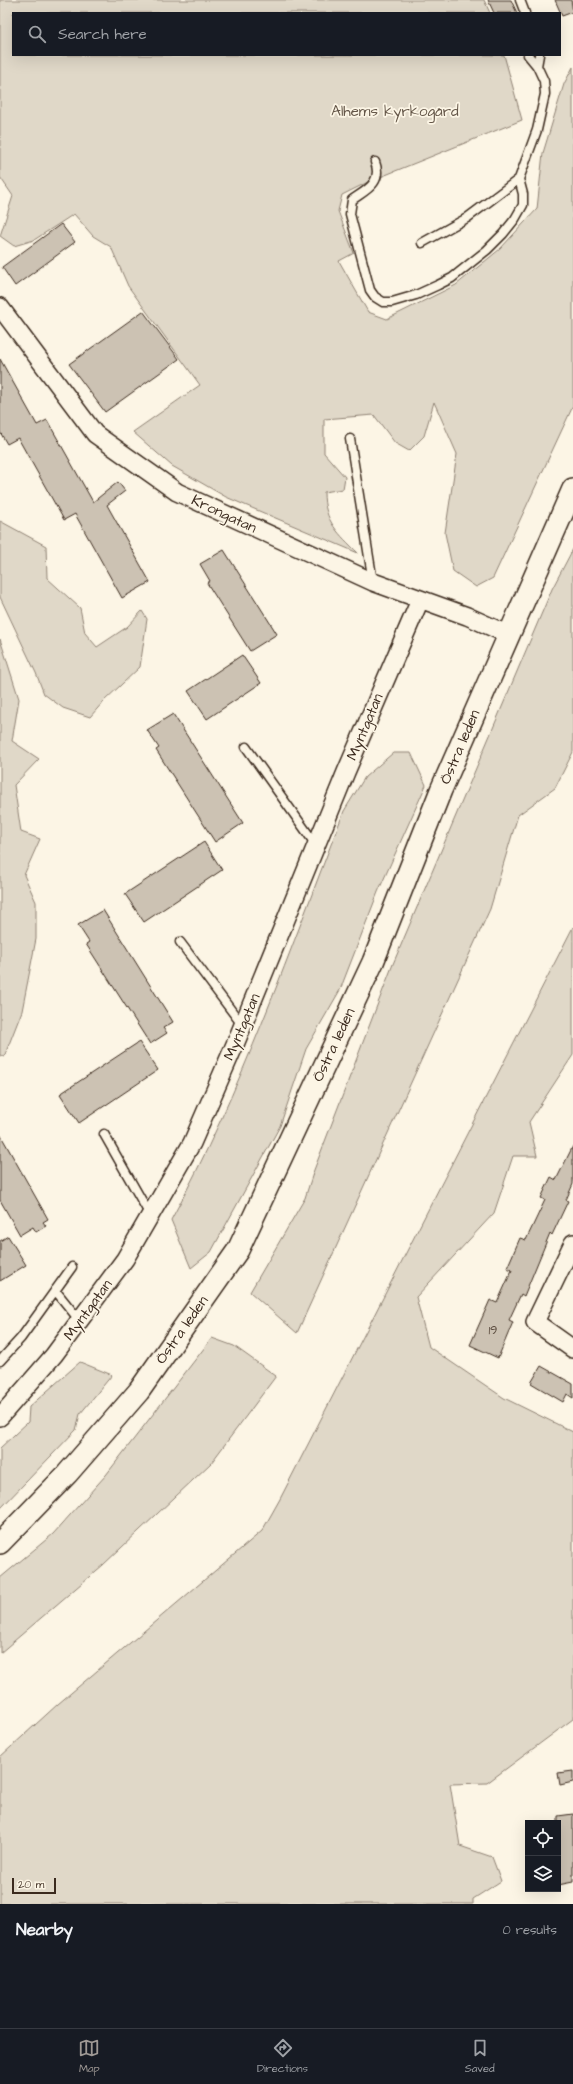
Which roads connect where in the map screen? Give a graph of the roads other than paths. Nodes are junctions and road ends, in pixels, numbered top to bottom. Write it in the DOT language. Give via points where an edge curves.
graph roads {
  1 [pos="520,0"];
  2 [pos="525,12"];
  3 [pos="529,56"];
  4 [pos="539,56"];
  5 [pos="537,66"];
  6 [pos="376,162"];
  7 [pos="519,178"];
  8 [pos="422,244"];
  9 [pos="0,307"];
  10 [pos="350,439"];
  11 [pos="573,490"];
  12 [pos="373,582"];
  13 [pos="420,600"];
  14 [pos="509,635"];
  15 [pos="246,747"];
  16 [pos="316,845"];
  17 [pos="180,942"];
  18 [pos="243,1026"];
  19 [pos="104,1134"];
  20 [pos="150,1216"];
  21 [pos="573,1243"];
  22 [pos="72,1267"];
  23 [pos="55,1290"];
  24 [pos="80,1321"];
  25 [pos="573,1350"];
  26 [pos="0,1361"];
  27 [pos="0,1417"];
  28 [pos="0,1543"];
  1 -- 2 [label="lane"];
  3 -- 5 [label="lane"];
  4 -- 5 [label="lane"];
  5 -- 7 [label="lane" via="544,81 542,111"];
  6 -- 7 [label="lane" via="378,176 367,191 352,200 350,214 366,280 375,297 383,302 402,300 438,285 452,278 487,250 503,234 523,205"];
  7 -- 8 [label="lane" via="467,218"];
  9 -- 12 [label="street, Krongatan" via="95,434 177,492"];
  10 -- 12 [label="lane"];
  11 -- 14 [label="street, Östra leden"];
  12 -- 13 [label="street, Krongatan"];
  13 -- 14 [label="street, Krongatan" via="467,616"];
  13 -- 16 [label="street, Myntgatan"];
  14 -- 28 [label="street, Östra leden" via="442,790 373,962 238,1250 139,1391 67,1474"];
  15 -- 16 [label="lane"];
  16 -- 18 [label="street, Myntgatan"];
  17 -- 18 [label="lane"];
  18 -- 20 [label="street, Myntgatan" via="192,1143"];
  19 -- 20 [label="lane"];
  20 -- 24 [label="street, Myntgatan" via="125,1259"];
  21 -- 25 [label="street" via="535,1322"];
  22 -- 23 [label="lane"];
  23 -- 24 [label="lane"];
  23 -- 26 [label="lane" via="21,1338"];
  24 -- 27 [label="street, Myntgatan"];
}
